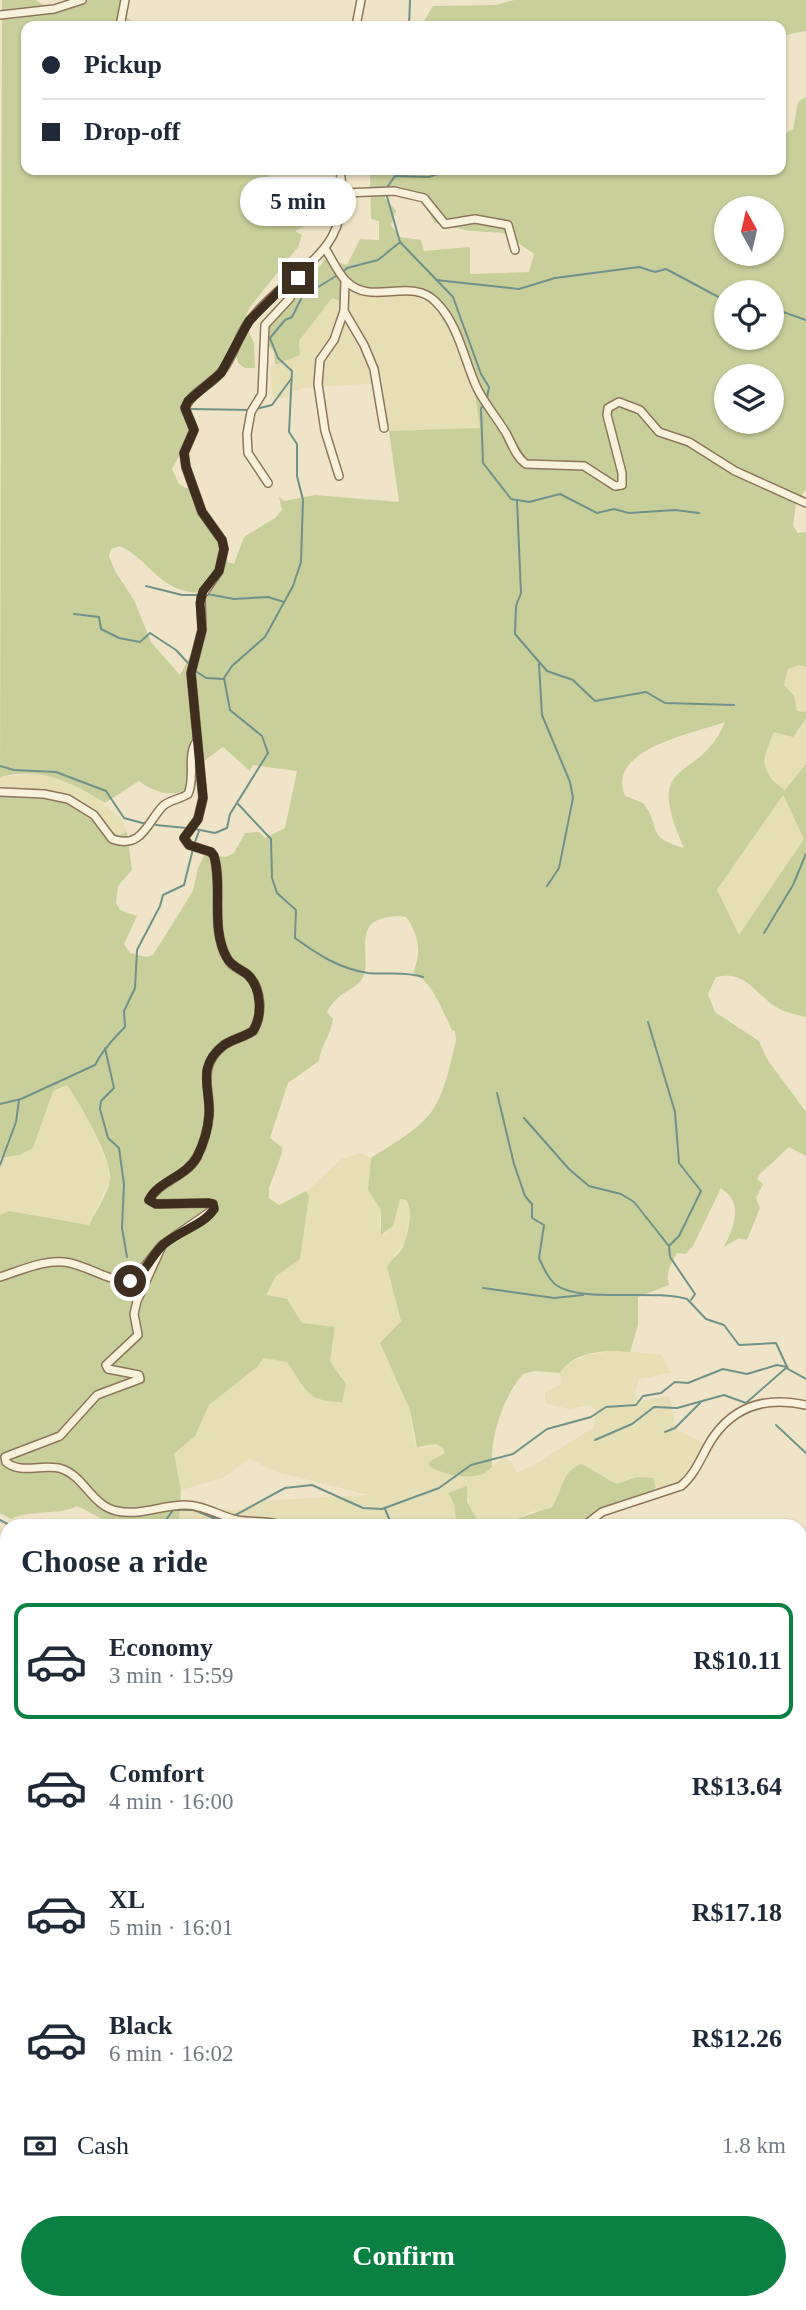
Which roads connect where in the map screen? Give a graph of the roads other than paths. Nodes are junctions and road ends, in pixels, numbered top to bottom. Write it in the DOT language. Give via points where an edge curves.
graph roads {
  1 [pos="82,0"];
  2 [pos="125,0"];
  3 [pos="361,0"];
  4 [pos="0,15"];
  5 [pos="121,21"];
  6 [pos="357,21"];
  7 [pos="341,175"];
  8 [pos="344,193"];
  9 [pos="326,250"];
  10 [pos="515,250"];
  11 [pos="301,269"];
  12 [pos="345,281"];
  13 [pos="344,311"];
  14 [pos="384,428"];
  15 [pos="339,476"];
  16 [pos="268,483"];
  17 [pos="806,503"];
  18 [pos="197,741"];
  19 [pos="0,792"];
  20 [pos="162,1245"];
  21 [pos="0,1277"];
  22 [pos="806,1405"];
  23 [pos="234,1519"];
  24 [pos="593,1519"];
  1 -- 4 [label="street" via="54,9"];
  2 -- 5 [label="street"];
  3 -- 6 [label="street"];
  7 -- 8 [label="street"];
  8 -- 9 [label="street" via="342,214"];
  8 -- 10 [label="street" via="400,192 427,200 445,224 470,219 508,225"];
  9 -- 11 [label="street"];
  9 -- 12 [label="street"];
  11 -- 16 [label="street" via="290,298 265,325 262,394 248,426 248,453"];
  11 -- 18 [label="street" via="249,321 225,368 185,408 194,430 184,453 186,467 202,512 224,549 219,571 203,591 200,603 202,630 191,673"];
  12 -- 13 [label="street"];
  12 -- 17 [label="street" via="368,291 413,290 444,310 479,392 526,464 584,466 615,486 622,485 607,415 608,408 619,402 640,410 659,432 689,442 735,471"];
  13 -- 14 [label="street" via="374,369"];
  13 -- 15 [label="street" via="334,340 320,360 318,384 325,431"];
  18 -- 19 [label="street" via="191,748 188,794 165,804 144,833 126,840 112,839 94,814 61,797"];
  18 -- 20 [label="street" via="203,798 198,819 184,838 214,856 221,944 231,964 252,980 259,1009 253,1031 224,1045 210,1063 205,1091 209,1116 197,1157 149,1200 156,1204 208,1203 214,1209"];
  20 -- 21 [label="street" via="133,1280 107,1278 58,1262"];
  20 -- 23 [label="street" via="137,1301 138,1335 107,1365 140,1379 97,1395 60,1436 12,1452 6,1462 19,1468 67,1471 116,1511 200,1506"];
  22 -- 24 [label="street" via="770,1400 742,1412 714,1435 690,1479 681,1486"];
}
